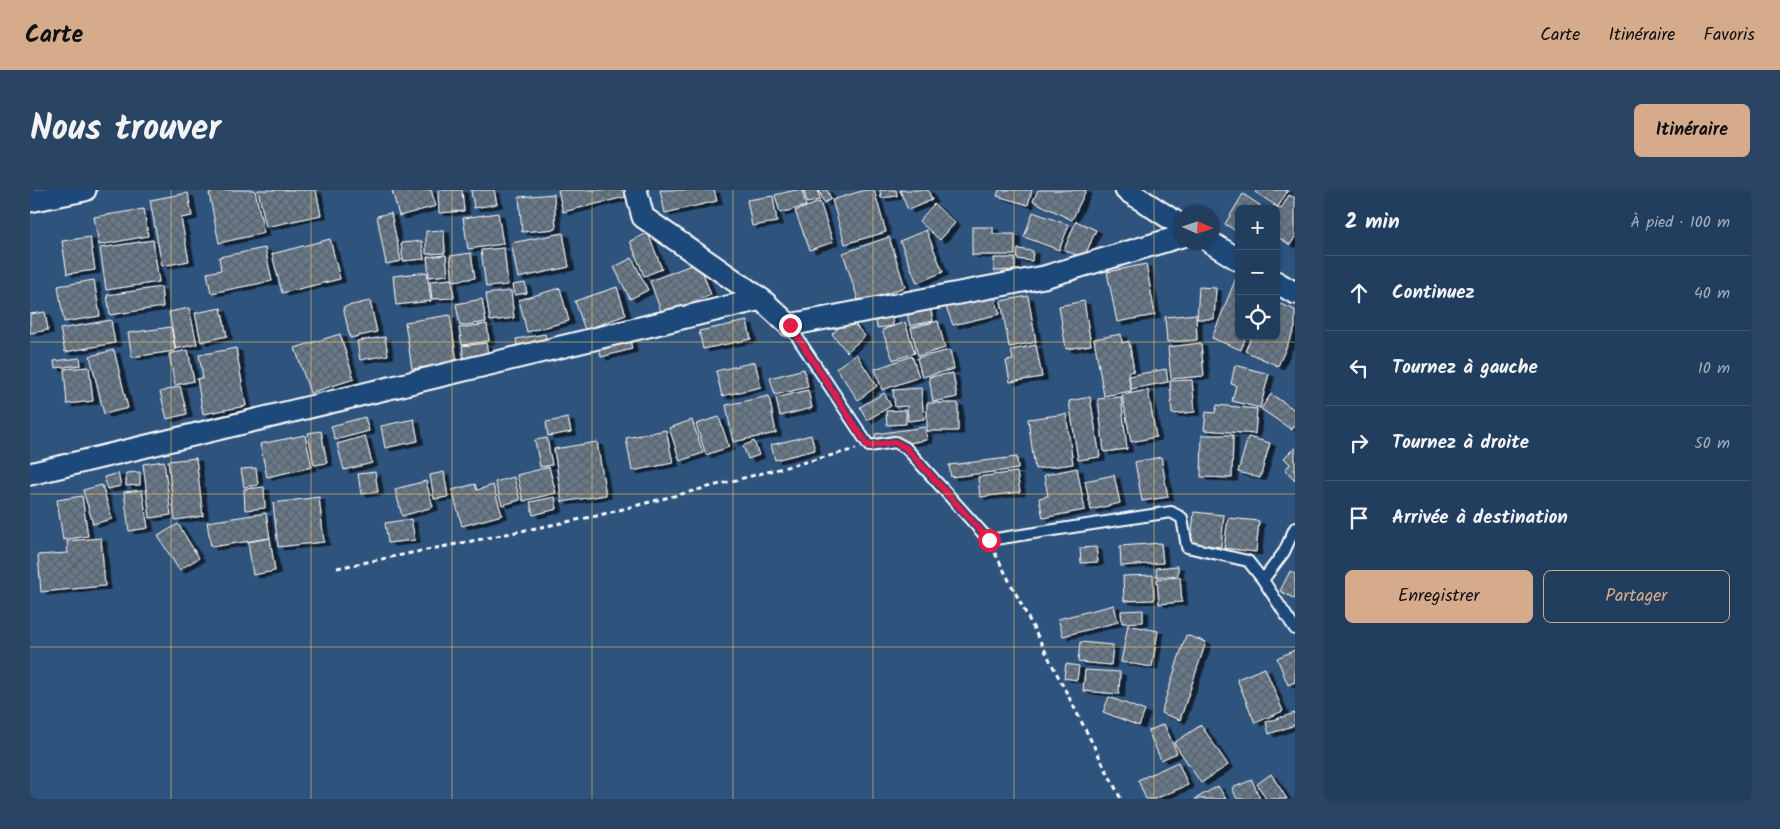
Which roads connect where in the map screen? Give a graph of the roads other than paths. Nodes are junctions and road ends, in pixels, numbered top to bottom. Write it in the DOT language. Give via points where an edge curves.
graph roads {
  1 [pos="85,190"];
  2 [pos="636,190"];
  3 [pos="1126,190"];
  4 [pos="30,201"];
  5 [pos="1175,222"];
  6 [pos="1175,238"];
  7 [pos="1220,248"];
  8 [pos="1235,258"];
  9 [pos="1280,284"];
  10 [pos="1295,293"];
  11 [pos="761,299"];
  12 [pos="790,325"];
  13 [pos="30,474"];
  14 [pos="1295,528"];
  15 [pos="1263,580"];
  16 [pos="1295,629"];
  1 -- 4 [label="street"];
  2 -- 11 [label="street" via="643,217"];
  3 -- 5 [label="street"];
  6 -- 12 [label="street" via="1044,277"];
  7 -- 8 [label="street"];
  9 -- 10 [label="street"];
  11 -- 12 [label="street"];
  11 -- 13 [label="street"];
  12 -- 15 [label="lane" via="868,446 895,442 906,448 989,540 1171,512 1182,518 1186,547 1248,562"];
  14 -- 15 [label="lane" via="1284,552"];
  15 -- 16 [label="lane"];
}
